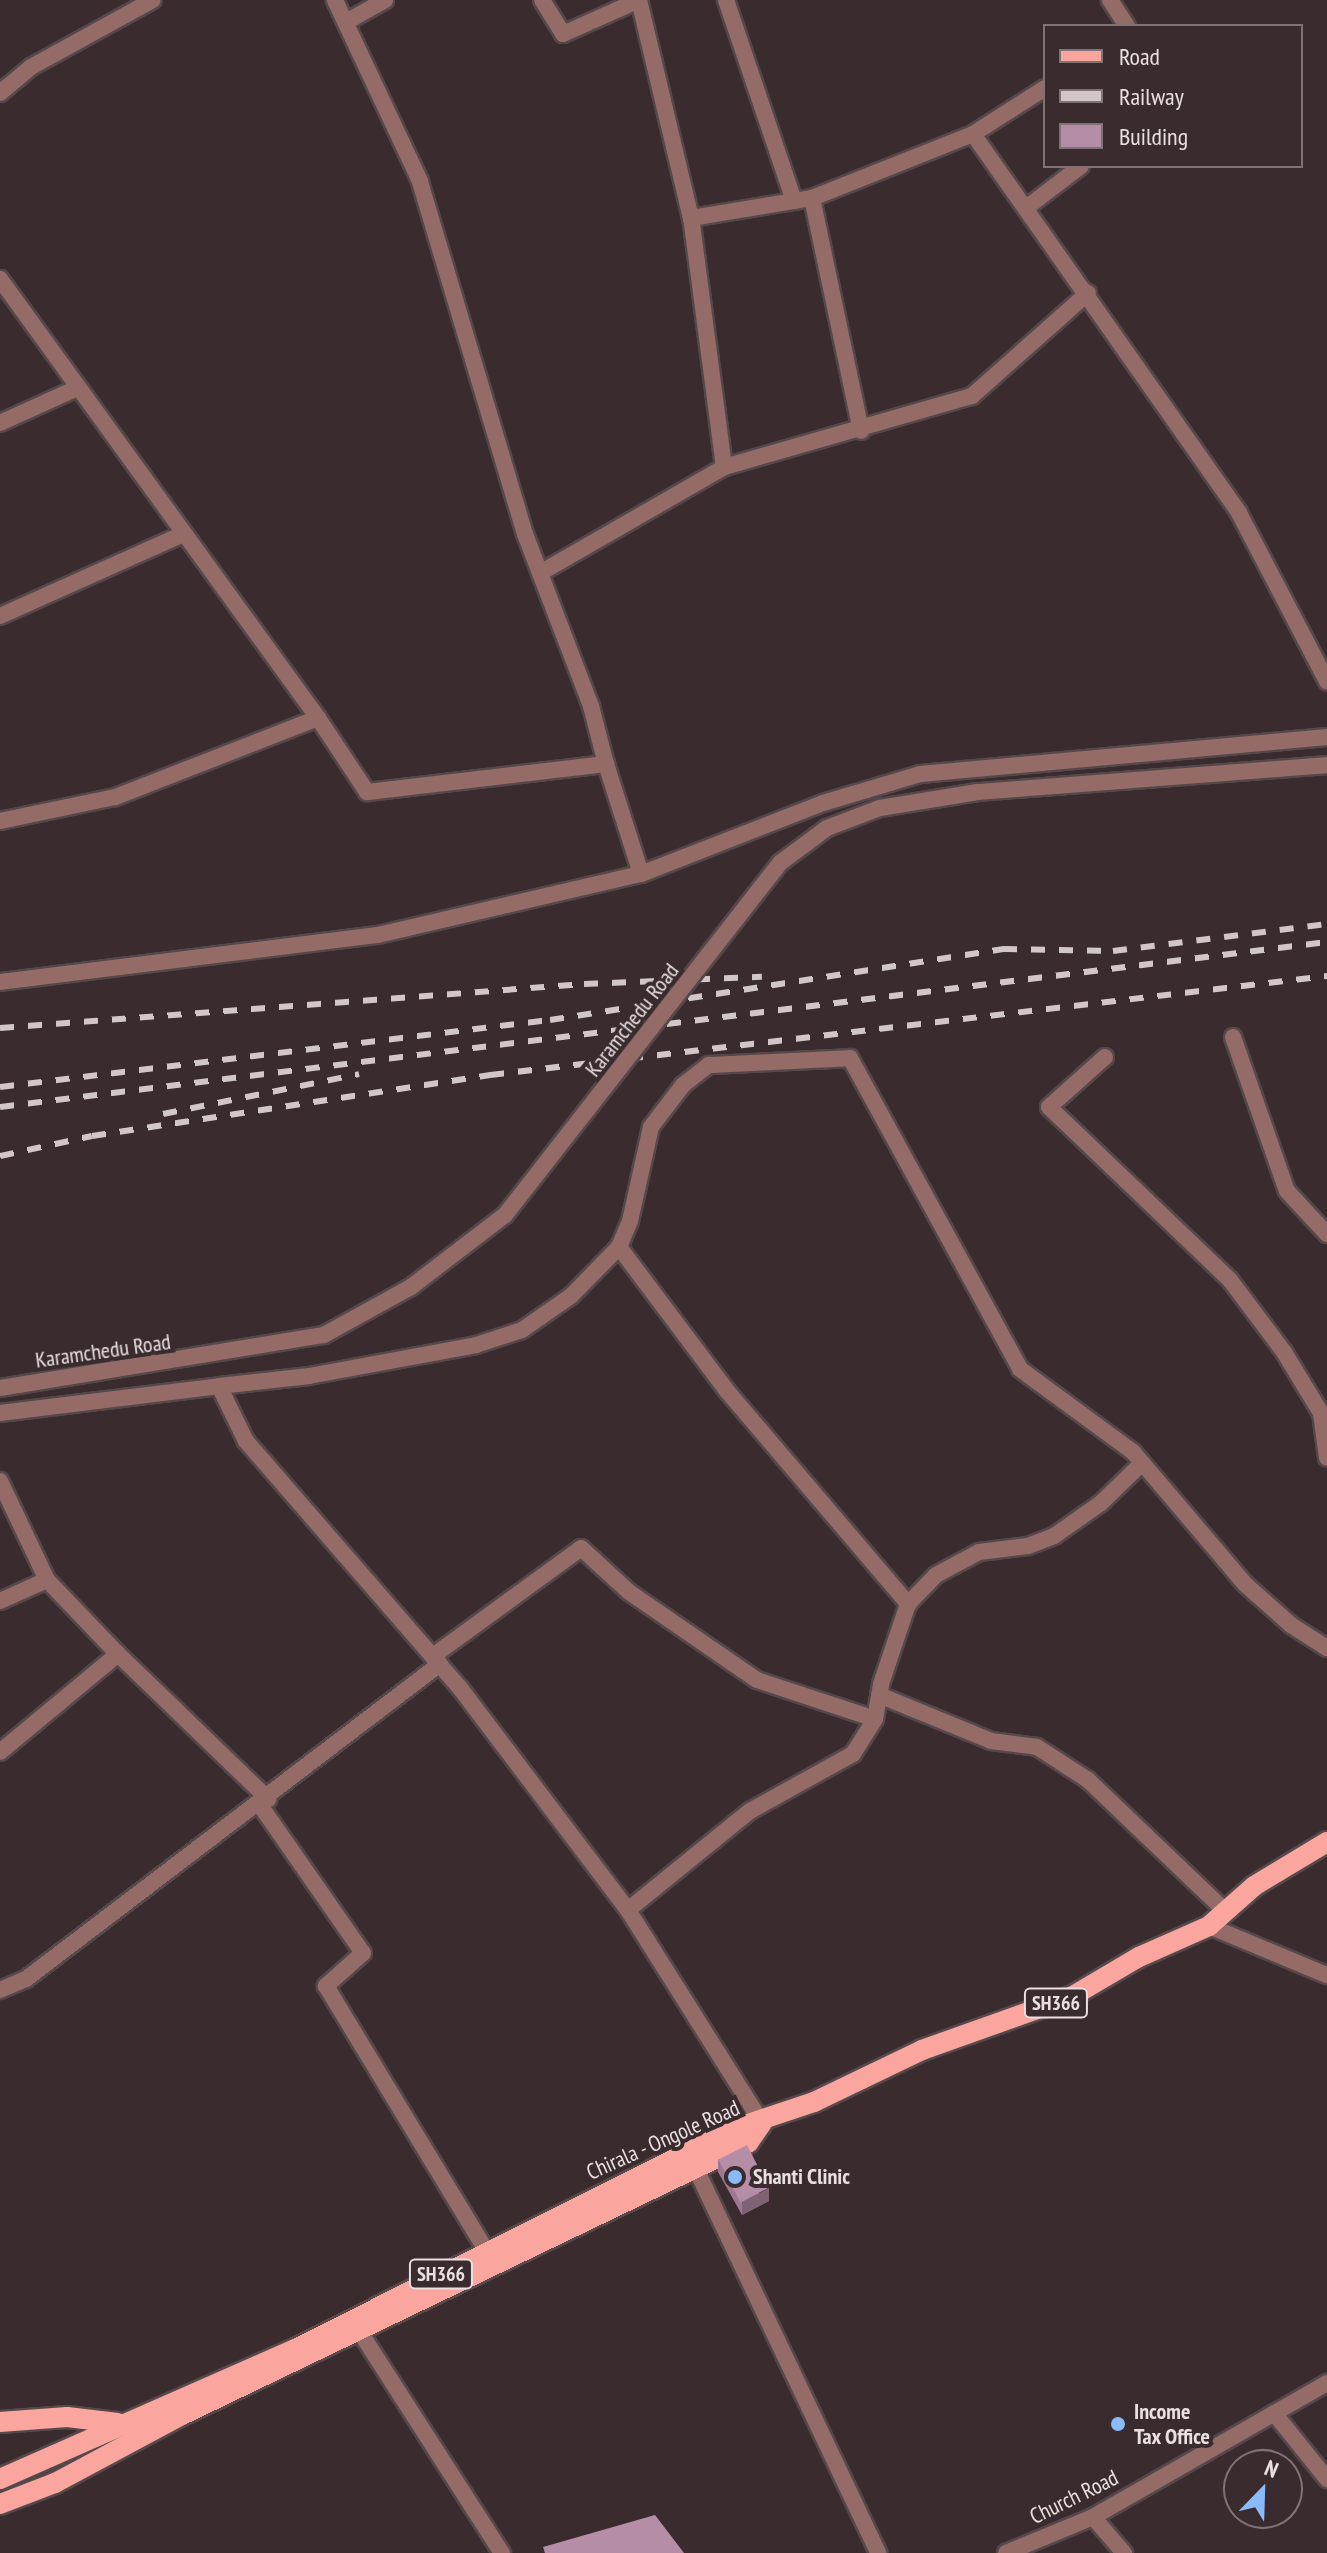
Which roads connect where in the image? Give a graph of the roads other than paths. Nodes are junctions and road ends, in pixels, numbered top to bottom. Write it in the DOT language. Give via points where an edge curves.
graph roads {
  1 [pos="153,0"];
  2 [pos="335,0"];
  3 [pos="385,0"];
  4 [pos="542,0"];
  5 [pos="639,0"];
  6 [pos="726,0"];
  7 [pos="1110,0"];
  8 [pos="346,22"];
  9 [pos="1126,24"];
  10 [pos="1043,89"];
  11 [pos="0,93"];
  12 [pos="973,134"];
  13 [pos="1078,168"];
  14 [pos="812,198"];
  15 [pos="794,201"];
  16 [pos="1026,208"];
  17 [pos="691,218"];
  18 [pos="0,279"];
  19 [pos="1088,293"];
  20 [pos="77,388"];
  21 [pos="0,423"];
  22 [pos="861,431"];
  23 [pos="724,467"];
  24 [pos="183,534"];
  25 [pos="540,573"];
  26 [pos="0,616"];
  27 [pos="1327,681"];
  28 [pos="318,718"];
  29 [pos="1327,737"];
  30 [pos="606,764"];
  31 [pos="1327,765"];
  32 [pos="0,821"];
  33 [pos="641,874"];
  34 [pos="0,982"];
  35 [pos="1233,1037"];
  36 [pos="1105,1057"];
  37 [pos="1327,1234"];
  38 [pos="619,1247"];
  39 [pos="219,1386"];
  40 [pos="0,1388"];
  41 [pos="0,1413"];
  42 [pos="1327,1458"];
  43 [pos="1142,1463"];
  44 [pos="0,1481"];
  45 [pos="47,1580"];
  46 [pos="0,1601"];
  47 [pos="908,1604"];
  48 [pos="1327,1648"];
  49 [pos="118,1654"];
  50 [pos="436,1660"];
  51 [pos="879,1695"];
  52 [pos="875,1719"];
  53 [pos="0,1752"];
  54 [pos="264,1802"];
  55 [pos="1327,1842"];
  56 [pos="628,1910"];
  57 [pos="1225,1911"];
  58 [pos="1209,1926"];
  59 [pos="1327,1975"];
  60 [pos="0,1990"];
  61 [pos="762,2123"];
  62 [pos="696,2169"];
  63 [pos="487,2252"];
  64 [pos="360,2332"];
  65 [pos="1327,2383"];
  66 [pos="1274,2413"];
  67 [pos="0,2422"];
  68 [pos="118,2423"];
  69 [pos="0,2479"];
  70 [pos="1327,2479"];
  71 [pos="0,2504"];
  72 [pos="1093,2517"];
  73 [pos="502,2553"];
  74 [pos="878,2553"];
  75 [pos="1006,2553"];
  76 [pos="1124,2553"];
  1 -- 11 [label="street" via="31,67"];
  2 -- 8 [label="street"];
  3 -- 8 [label="street"];
  4 -- 5 [label="street" via="563,34"];
  5 -- 17 [label="street"];
  6 -- 15 [label="street"];
  7 -- 9 [label="street"];
  8 -- 25 [label="street" via="420,181"];
  10 -- 12 [label="street"];
  12 -- 14 [label="street"];
  12 -- 16 [label="street"];
  13 -- 16 [label="street"];
  14 -- 15 [label="street"];
  14 -- 22 [label="street"];
  15 -- 17 [label="street"];
  16 -- 19 [label="street"];
  17 -- 23 [label="street"];
  18 -- 20 [label="street"];
  19 -- 22 [label="street" via="972,396"];
  19 -- 27 [label="street" via="1239,513"];
  20 -- 21 [label="street"];
  20 -- 24 [label="street"];
  22 -- 23 [label="street"];
  23 -- 25 [label="street"];
  24 -- 26 [label="street"];
  24 -- 28 [label="street"];
  25 -- 30 [label="street" via="591,706"];
  28 -- 30 [label="street" via="367,792"];
  28 -- 32 [label="street" via="115,797"];
  29 -- 33 [label="street" via="920,774 823,803"];
  30 -- 33 [label="street"];
  31 -- 40 [label="street, Karamchedu Road, bridge" via="978,792 880,808 827,828 780,863 505,1215 411,1287 364,1316 311,1339"];
  33 -- 34 [label="street" via="378,935"];
  35 -- 37 [label="street" via="1287,1191"];
  36 -- 42 [label="street" via="1049,1107 1230,1280 1321,1413"];
  38 -- 39 [label="street" via="571,1296 522,1330 476,1345 309,1376"];
  38 -- 43 [label="street" via="651,1127 683,1085 709,1065 850,1058 1020,1369"];
  38 -- 47 [label="street" via="727,1391"];
  39 -- 41 [label="street"];
  39 -- 50 [label="street" via="246,1441"];
  43 -- 47 [label="street" via="1101,1503 1054,1536 1028,1546 979,1552 936,1575"];
  43 -- 48 [label="street" via="1245,1584 1291,1625"];
  44 -- 45 [label="street"];
  45 -- 46 [label="street"];
  45 -- 49 [label="street"];
  47 -- 51 [label="street"];
  49 -- 53 [label="street"];
  49 -- 54 [label="street"];
  50 -- 52 [label="street" via="581,1548 629,1592 757,1680"];
  50 -- 54 [label="street"];
  50 -- 56 [label="street"];
  51 -- 52 [label="street"];
  51 -- 57 [label="street" via="991,1741 1037,1747 1088,1780"];
  52 -- 56 [label="street" via="853,1754 750,1811"];
  54 -- 60 [label="street" via="26,1979"];
  54 -- 63 [label="street" via="363,1953 326,1986"];
  55 -- 57 [label="main road, Chirala - Ongole Road / SH366" via="1254,1886"];
  56 -- 61 [label="street"];
  57 -- 58 [label="main road, Chirala - Ongole Road / SH366"];
  58 -- 59 [label="street"];
  58 -- 61 [label="main road, Chirala - Ongole Road / SH366" via="1139,1957 1071,1997 922,2050"];
  61 -- 62 [label="main road, SH366" via="748,2143"];
  61 -- 63 [label="main road, Chirala - Ongole Road / SH366" via="739,2127"];
  62 -- 64 [label="main road, SH366"];
  62 -- 74 [label="street"];
  63 -- 68 [label="main road, Chirala - Ongole Road / SH366" via="295,2349"];
  64 -- 71 [label="main road, SH366" via="182,2415 55,2483"];
  64 -- 73 [label="street"];
  65 -- 66 [label="street, Church Road"];
  66 -- 70 [label="street"];
  66 -- 72 [label="street, Church Road"];
  67 -- 68 [label="main road, Chirala - Ongole Road / SH366" via="67,2417"];
  68 -- 69 [label="main road"];
  72 -- 75 [label="street, Church Road"];
  72 -- 76 [label="street"];
}
